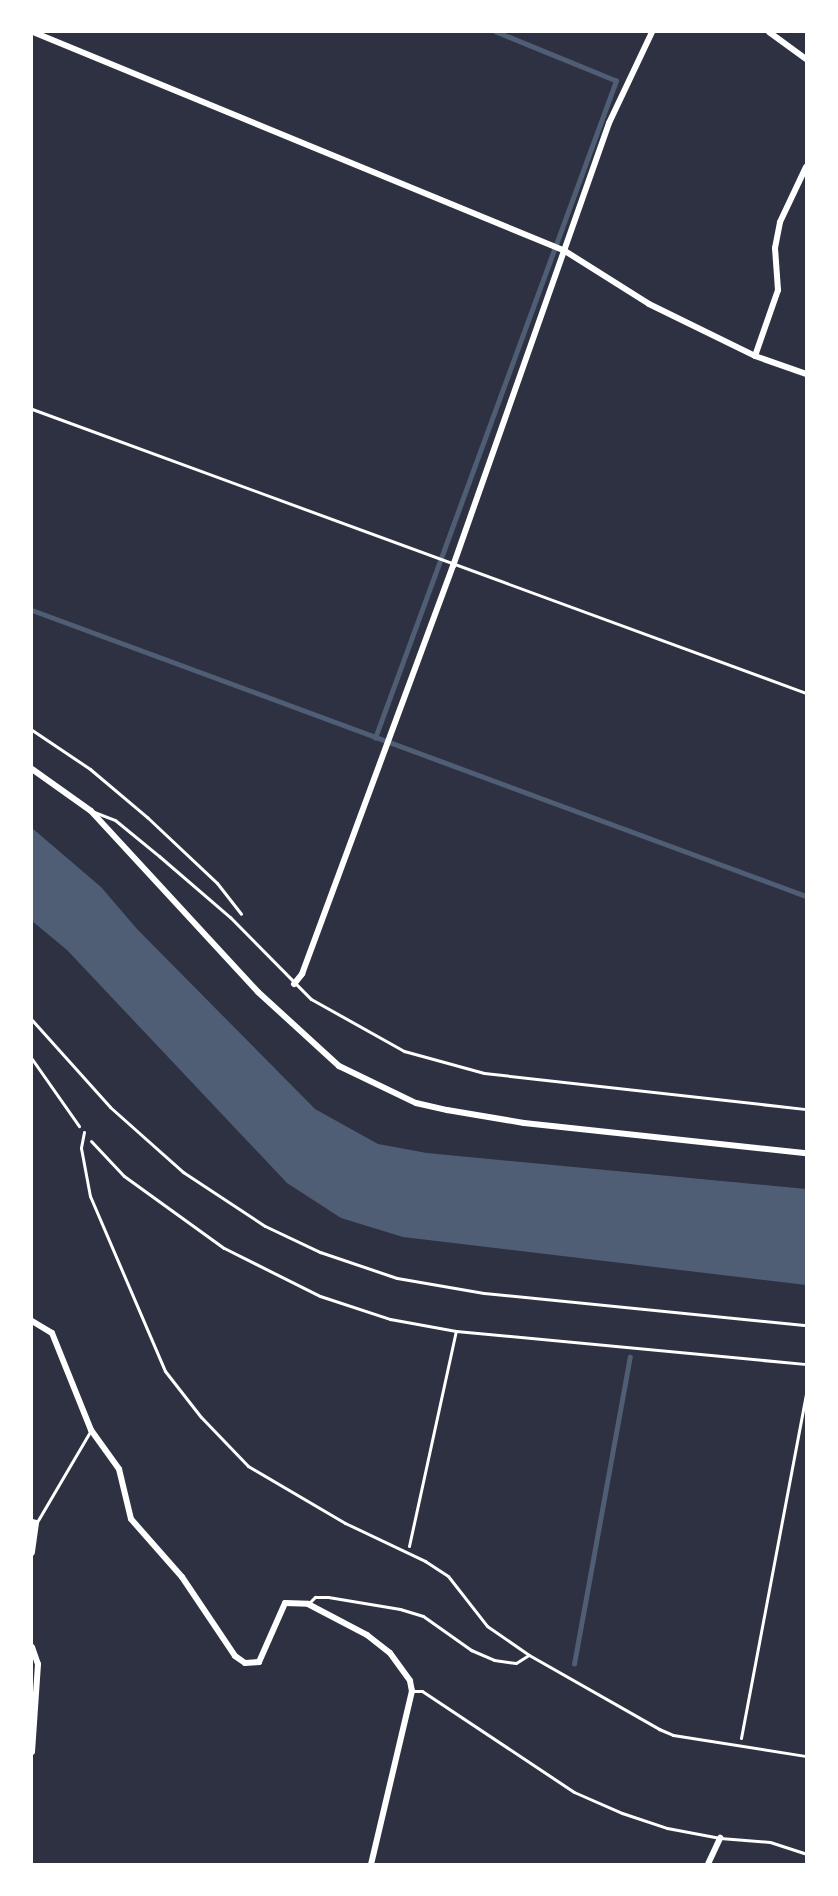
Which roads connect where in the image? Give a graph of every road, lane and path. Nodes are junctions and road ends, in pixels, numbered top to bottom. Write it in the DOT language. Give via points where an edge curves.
graph roads {
  1 [pos="33,32"];
  2 [pos="652,32"];
  3 [pos="769,32"];
  4 [pos="807,59"];
  5 [pos="807,166"];
  6 [pos="565,251"];
  7 [pos="755,356"];
  8 [pos="807,374"];
  9 [pos="32,409"];
  10 [pos="453,566"];
  11 [pos="807,693"];
  12 [pos="32,730"];
  13 [pos="32,769"];
  14 [pos="91,811"];
  15 [pos="245,920"];
  16 [pos="294,984"];
  17 [pos="32,1020"];
  18 [pos="32,1059"];
  19 [pos="807,1109"];
  20 [pos="84,1132"];
  21 [pos="807,1153"];
  22 [pos="32,1321"];
  23 [pos="807,1325"];
  24 [pos="456,1330"];
  25 [pos="807,1364"];
  26 [pos="807,1393"];
  27 [pos="91,1430"];
  28 [pos="34,1522"];
  29 [pos="32,1553"];
  30 [pos="408,1553"];
  31 [pos="308,1604"];
  32 [pos="32,1647"];
  33 [pos="529,1655"];
  34 [pos="412,1691"];
  35 [pos="740,1745"];
  36 [pos="32,1752"];
  37 [pos="807,1756"];
  38 [pos="720,1838"];
  39 [pos="807,1854"];
  40 [pos="371,1864"];
  41 [pos="708,1864"];
  1 -- 6 [label="street"];
  2 -- 6 [label="street" via="609,123"];
  3 -- 4 [label="street"];
  5 -- 7 [label="street" via="780,222 776,248 778,290"];
  6 -- 7 [label="street" via="650,303"];
  6 -- 10 [label="street"];
  7 -- 8 [label="street"];
  9 -- 10 [label="lane"];
  10 -- 11 [label="lane"];
  10 -- 16 [label="street" via="302,974"];
  12 -- 15 [label="path" via="90,769 147,817 218,883"];
  13 -- 14 [label="street"];
  14 -- 16 [label="lane" via="115,820 159,856 230,917"];
  14 -- 21 [label="street" via="258,992 339,1066 393,1092 437,1107 524,1123"];
  16 -- 19 [label="lane" via="311,999 379,1039 447,1065"];
  17 -- 23 [label="path" via="110,1107 183,1172 265,1226 320,1252 397,1278 484,1293"];
  18 -- 20 [label="path"];
  20 -- 24 [label="path" via="124,1176 165,1208 268,1274 390,1319"];
  20 -- 30 [label="lane" via="83,1171 101,1228 165,1371 179,1392 223,1441 265,1479"];
  22 -- 27 [label="street" via="52,1333"];
  24 -- 25 [label="path"];
  24 -- 30 [label="path"];
  26 -- 35 [label="path"];
  27 -- 28 [label="lane"];
  27 -- 31 [label="street" via="119,1469 131,1520 182,1577 235,1656 245,1663 259,1662 285,1603"];
  28 -- 29 [label="street"];
  30 -- 33 [label="lane" via="448,1576 480,1619"];
  31 -- 33 [label="lane" via="315,1597 328,1597 400,1609 423,1616 471,1650 494,1660 516,1663"];
  31 -- 34 [label="street" via="367,1635 390,1653"];
  32 -- 36 [label="street" via="38,1664"];
  33 -- 35 [label="lane" via="673,1735"];
  34 -- 38 [label="lane" via="422,1691 574,1792 644,1822"];
  34 -- 40 [label="street"];
  35 -- 37 [label="lane"];
  38 -- 39 [label="lane" via="770,1842"];
  38 -- 41 [label="street"];
}
